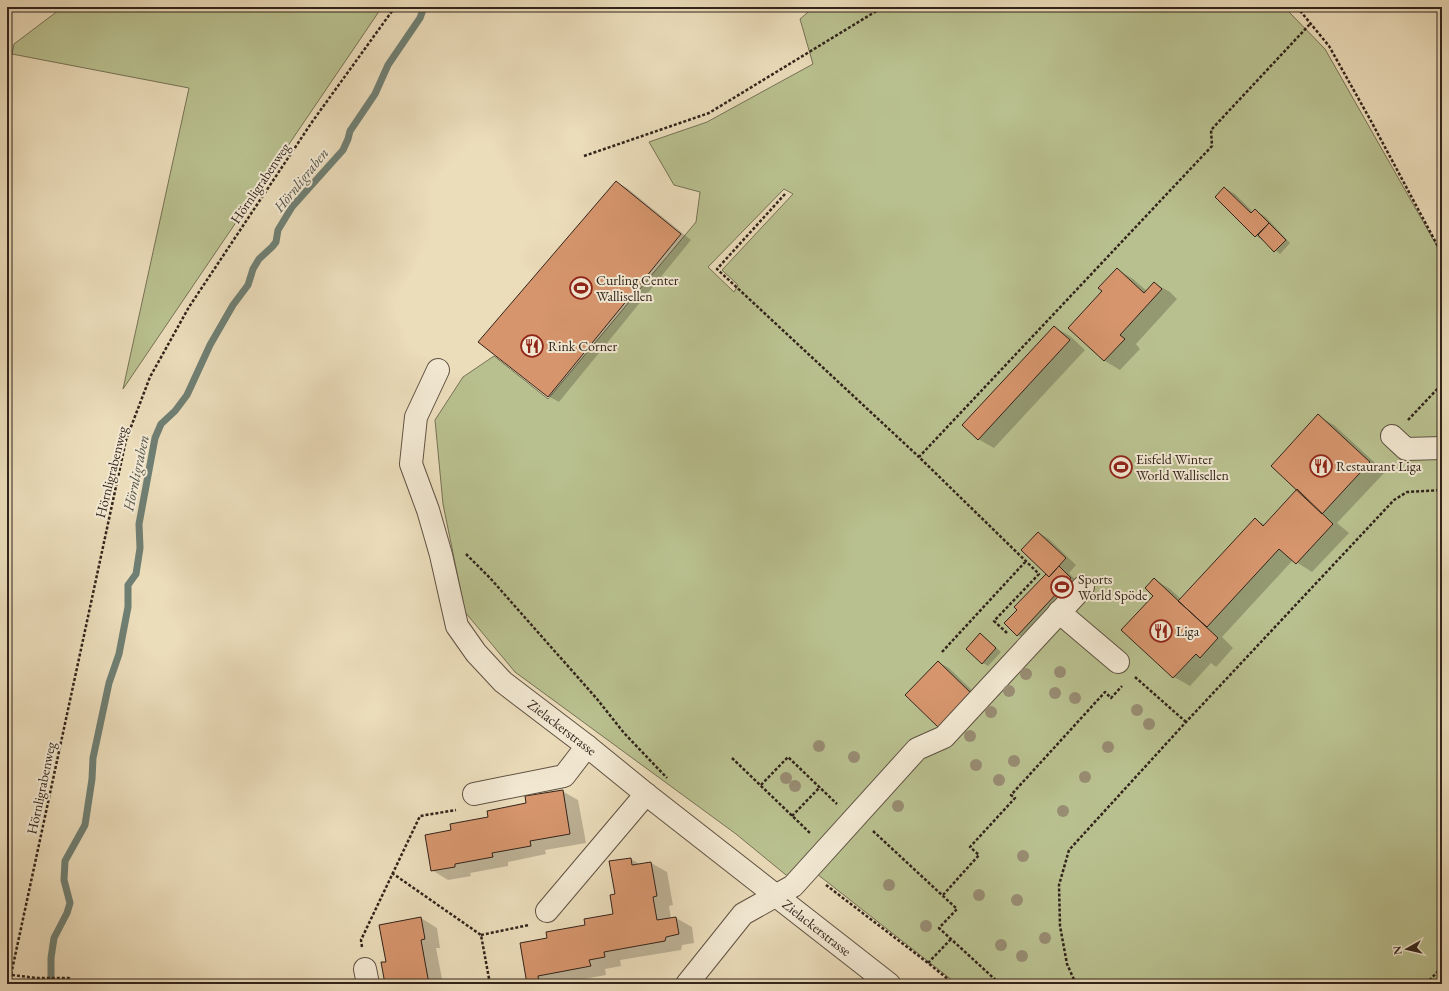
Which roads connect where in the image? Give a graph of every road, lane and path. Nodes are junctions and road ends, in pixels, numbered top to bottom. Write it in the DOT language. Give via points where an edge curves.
graph roads {
  1 [pos="395,7"];
  2 [pos="883,7"];
  3 [pos="1297,7"];
  4 [pos="1310,24"];
  5 [pos="584,156"];
  6 [pos="785,194"];
  7 [pos="1442,254"];
  8 [pos="438,370"];
  9 [pos="1442,384"];
  10 [pos="1407,421"];
  11 [pos="1392,436"];
  12 [pos="1442,448"];
  13 [pos="919,457"];
  14 [pos="1442,490"];
  15 [pos="466,553"];
  16 [pos="1026,561"];
  17 [pos="1083,587"];
  18 [pos="1059,612"];
  19 [pos="1024,650"];
  20 [pos="942,652"];
  21 [pos="1125,668"];
  22 [pos="1186,722"];
  23 [pos="587,746"];
  24 [pos="732,758"];
  25 [pos="672,784"];
  26 [pos="761,785"];
  27 [pos="820,787"];
  28 [pos="474,794"];
  29 [pos="646,794"];
  30 [pos="792,816"];
  31 [pos="855,818"];
  32 [pos="826,849"];
  33 [pos="807,870"];
  34 [pos="392,873"];
  35 [pos="774,895"];
  36 [pos="943,895"];
  37 [pos="547,911"];
  38 [pos="481,935"];
  39 [pos="951,939"];
  40 [pos="928,963"];
  41 [pos="1442,967"];
  42 [pos="11,975"];
  43 [pos="367,976"];
  44 [pos="882,982"];
  45 [pos="10,984"];
  46 [pos="74,984"];
  47 [pos="490,984"];
  48 [pos="687,984"];
  49 [pos="954,984"];
  50 [pos="1000,984"];
  51 [pos="1076,984"];
  52 [pos="1426,984"];
  1 -- 42 [label="path, Hörnligrabenweg" via="312,122 189,307 150,377 126,440"];
  2 -- 5 [label="path" via="710,113"];
  3 -- 4 [label="path"];
  4 -- 7 [label="path" via="1329,46"];
  4 -- 13 [label="path" via="1211,130 1212,146"];
  6 -- 13 [label="path" via="717,269"];
  8 -- 23 [label="street, Zielackerstrasse" via="416,417 411,464 441,555 457,626 476,653 503,682"];
  9 -- 10 [label="path"];
  11 -- 12 [label="street" via="1406,449"];
  13 -- 16 [label="path"];
  14 -- 22 [label="path" via="1407,492 1394,500"];
  15 -- 25 [label="path"];
  16 -- 19 [label="path" via="1039,574 994,621"];
  16 -- 20 [label="path"];
  17 -- 18 [label="street"];
  18 -- 19 [label="street"];
  18 -- 21 [label="street"];
  19 -- 31 [label="street" via="944,737 917,749"];
  21 -- 22 [label="path"];
  21 -- 36 [label="path" via="1111,698 1105,692 1011,795 1015,798 970,847 979,855"];
  22 -- 51 [label="path" via="1069,850 1059,885 1060,926 1067,964"];
  23 -- 28 [label="street" via="564,776"];
  23 -- 29 [label="street, Zielackerstrasse"];
  24 -- 26 [label="path"];
  26 -- 27 [label="path" via="788,757"];
  26 -- 30 [label="path"];
  27 -- 30 [label="path"];
  27 -- 31 [label="path"];
  28 -- 34 [label="path" via="458,809 420,816"];
  29 -- 35 [label="street, Zielackerstrasse"];
  29 -- 37 [label="street"];
  30 -- 32 [label="path"];
  31 -- 32 [label="street"];
  31 -- 36 [label="path"];
  32 -- 33 [label="street"];
  33 -- 35 [label="street" via="793,886"];
  33 -- 40 [label="path"];
  34 -- 38 [label="path"];
  34 -- 43 [label="path" via="361,940"];
  35 -- 44 [label="street, Zielackerstrasse"];
  35 -- 48 [label="street" via="743,914"];
  36 -- 39 [label="path" via="957,909 939,928"];
  37 -- 38 [label="path" via="538,924"];
  38 -- 47 [label="path"];
  39 -- 40 [label="path"];
  39 -- 50 [label="path"];
  40 -- 49 [label="path"];
  41 -- 52 [label="path"];
  42 -- 45 [label="path, Hörnligrabenweg"];
  42 -- 46 [label="path" via="70,978"];
}
